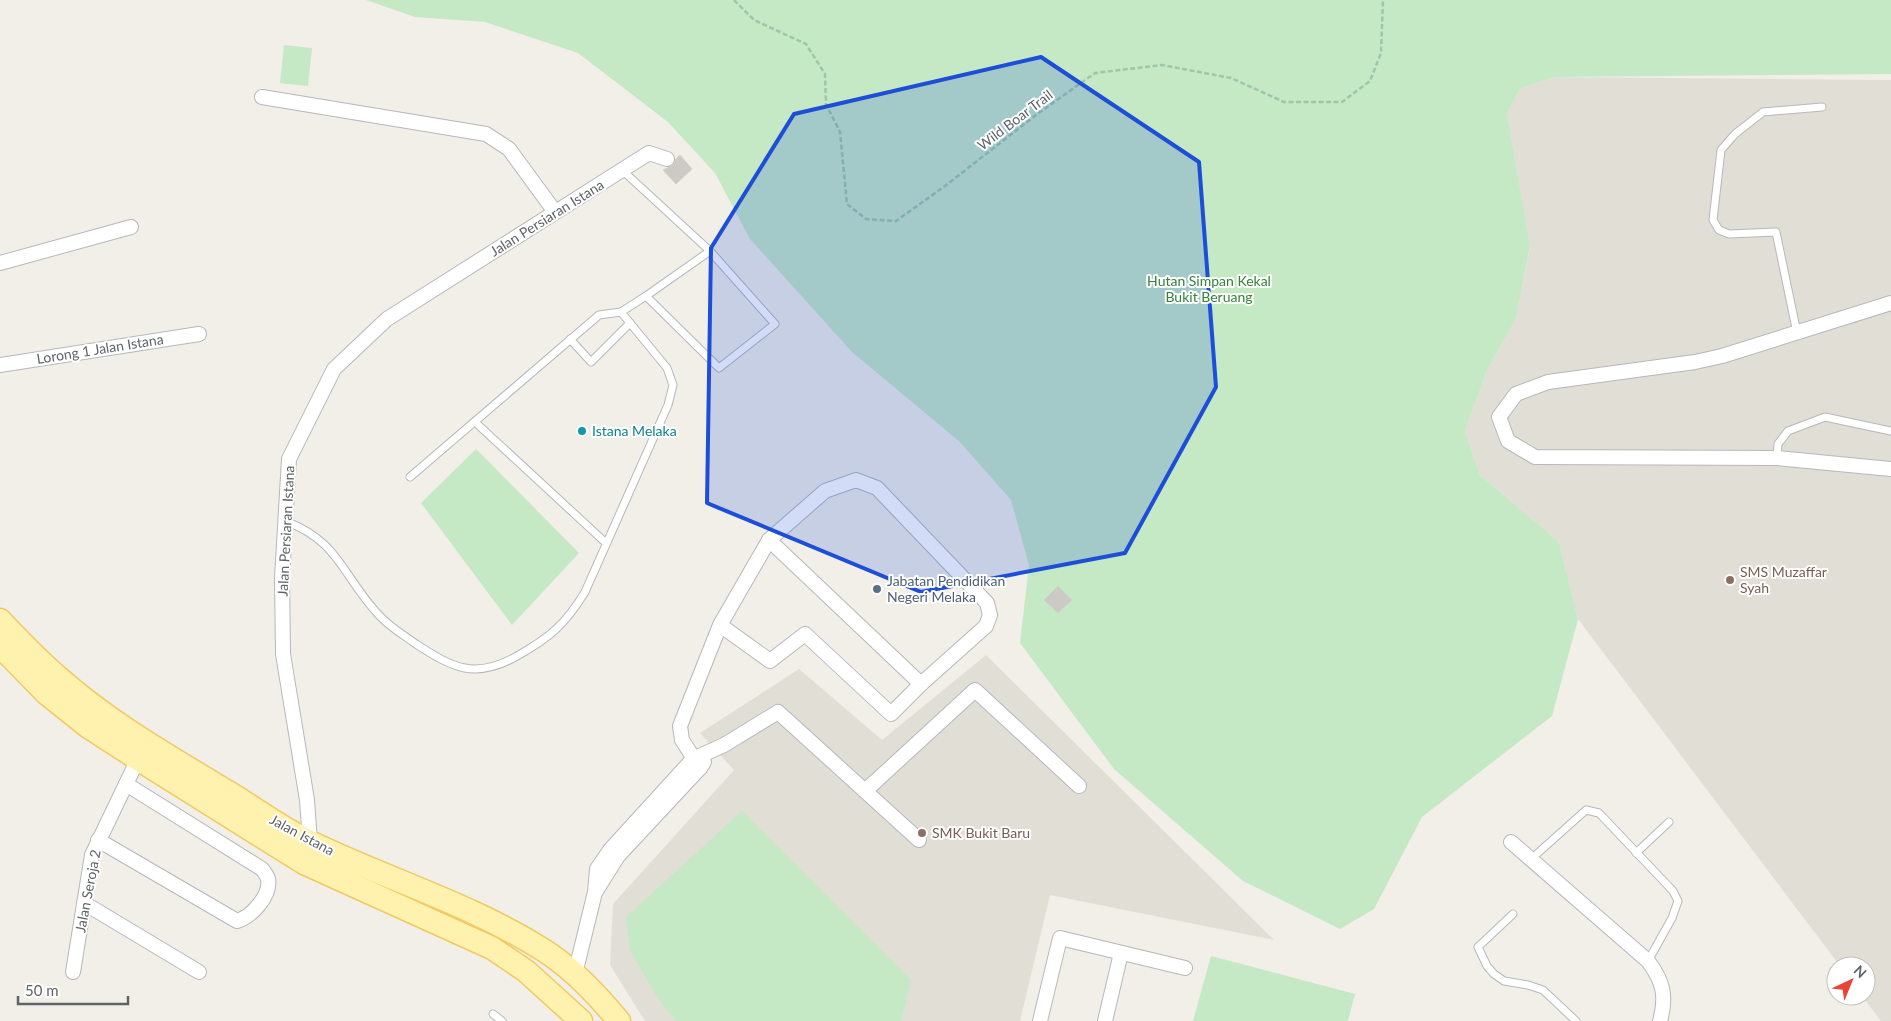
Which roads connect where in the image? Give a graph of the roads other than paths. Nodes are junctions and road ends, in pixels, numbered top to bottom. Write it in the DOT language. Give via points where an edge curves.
graph roads {
  1 [pos="262,97"];
  2 [pos="1822,107"];
  3 [pos="667,158"];
  4 [pos="622,170"];
  5 [pos="555,212"];
  6 [pos="131,227"];
  7 [pos="710,251"];
  8 [pos="0,263"];
  9 [pos="646,296"];
  10 [pos="1891,303"];
  11 [pos="621,312"];
  12 [pos="630,323"];
  13 [pos="1797,333"];
  14 [pos="199,334"];
  15 [pos="570,340"];
  16 [pos="0,365"];
  17 [pos="475,422"];
  18 [pos="1891,431"];
  19 [pos="1778,458"];
  20 [pos="1891,469"];
  21 [pos="410,477"];
  22 [pos="285,521"];
  23 [pos="769,540"];
  24 [pos="606,543"];
  25 [pos="0,620"];
  26 [pos="720,624"];
  27 [pos="0,646"];
  28 [pos="921,684"];
  29 [pos="138,759"];
  30 [pos="696,764"];
  31 [pos="126,784"];
  32 [pos="1079,786"];
  33 [pos="865,791"];
  34 [pos="1669,822"];
  35 [pos="98,840"];
  36 [pos="919,840"];
  37 [pos="1511,842"];
  38 [pos="307,853"];
  39 [pos="1636,853"];
  40 [pos="1530,860"];
  41 [pos="84,903"];
  42 [pos="1513,914"];
  43 [pos="457,932"];
  44 [pos="1121,953"];
  45 [pos="1648,961"];
  46 [pos="1185,968"];
  47 [pos="73,972"];
  48 [pos="199,972"];
  49 [pos="575,974"];
  50 [pos="493,1014"];
  51 [pos="502,1021"];
  52 [pos="581,1021"];
  53 [pos="598,1021"];
  54 [pos="619,1021"];
  55 [pos="1040,1021"];
  56 [pos="1105,1021"];
  57 [pos="1576,1021"];
  58 [pos="1660,1021"];
  1 -- 5 [label="street" via="486,134 508,149"];
  2 -- 13 [label="lane" via="1763,112 1735,134 1721,150 1713,220 1719,230 1728,234 1776,232"];
  3 -- 4 [label="street, Jalan Persiaran Istana" via="649,154"];
  4 -- 5 [label="street, Jalan Persiaran Istana"];
  4 -- 7 [label="lane"];
  5 -- 22 [label="street, Jalan Persiaran Istana" via="387,319 334,369 289,459"];
  6 -- 8 [label="street"];
  7 -- 9 [label="lane"];
  7 -- 9 [label="lane" via="775,324 719,368"];
  9 -- 11 [label="lane"];
  10 -- 13 [label="street"];
  11 -- 12 [label="lane"];
  11 -- 15 [label="lane" via="600,315"];
  12 -- 15 [label="lane" via="592,362"];
  12 -- 24 [label="lane" via="667,368 673,385 668,405"];
  13 -- 19 [label="street" via="1695,362 1548,382 1516,394 1499,417 1508,441 1535,457"];
  14 -- 16 [label="street, Lorong 1 Jalan Istana"];
  15 -- 17 [label="lane"];
  17 -- 21 [label="lane"];
  17 -- 24 [label="lane"];
  18 -- 19 [label="lane" via="1825,417 1788,430 1778,444"];
  19 -- 20 [label="street"];
  22 -- 24 [label="lane" via="316,536 331,550 390,627 436,657 454,666 474,670 492,668 509,661 544,641 559,627 585,592"];
  22 -- 38 [label="street, Jalan Persiaran Istana" via="283,654 307,800"];
  23 -- 26 [label="street"];
  23 -- 28 [label="street"];
  23 -- 28 [label="street" via="825,491 856,480 877,488 987,603 990,615 986,626"];
  25 -- 38 [label="main road, Jalan Istana" via="47,667 93,705"];
  26 -- 28 [label="street" via="770,661 806,634 891,714"];
  26 -- 30 [label="street" via="680,726 682,740"];
  27 -- 29 [label="main road, Jalan Istana" via="47,694 87,726"];
  29 -- 31 [label="street, Jalan Seroja 2"];
  29 -- 38 [label="main road, Jalan Istana"];
  30 -- 33 [label="street" via="709,752 778,712"];
  30 -- 49 [label="street" via="618,856 595,892"];
  31 -- 35 [label="street, Jalan Seroja 2"];
  31 -- 35 [label="street" via="262,869 268,881 267,889 260,903 244,919 237,921"];
  32 -- 33 [label="street" via="975,690"];
  33 -- 36 [label="street"];
  34 -- 39 [label="lane"];
  35 -- 41 [label="street, Jalan Seroja 2" via="92,855"];
  37 -- 40 [label="street"];
  38 -- 43 [label="main road, Jalan Istana"];
  38 -- 49 [label="main road, Jalan Istana" via="502,926"];
  39 -- 40 [label="lane" via="1599,813 1586,810"];
  39 -- 45 [label="lane" via="1673,891 1678,901"];
  40 -- 45 [label="street"];
  41 -- 47 [label="street, Jalan Seroja 2"];
  41 -- 48 [label="street"];
  42 -- 57 [label="lane" via="1478,947 1487,966 1504,980 1543,990"];
  43 -- 49 [label="main road" via="496,942 556,976 563,978"];
  43 -- 52 [label="main road, Jalan Istana" via="492,948 526,971"];
  44 -- 46 [label="street"];
  44 -- 55 [label="street" via="1060,938"];
  44 -- 56 [label="street"];
  45 -- 58 [label="street" via="1659,977 1663,994"];
  49 -- 53 [label="main road" via="576,998"];
  49 -- 54 [label="main road, Jalan Istana"];
  50 -- 51 [label="lane"];
}
